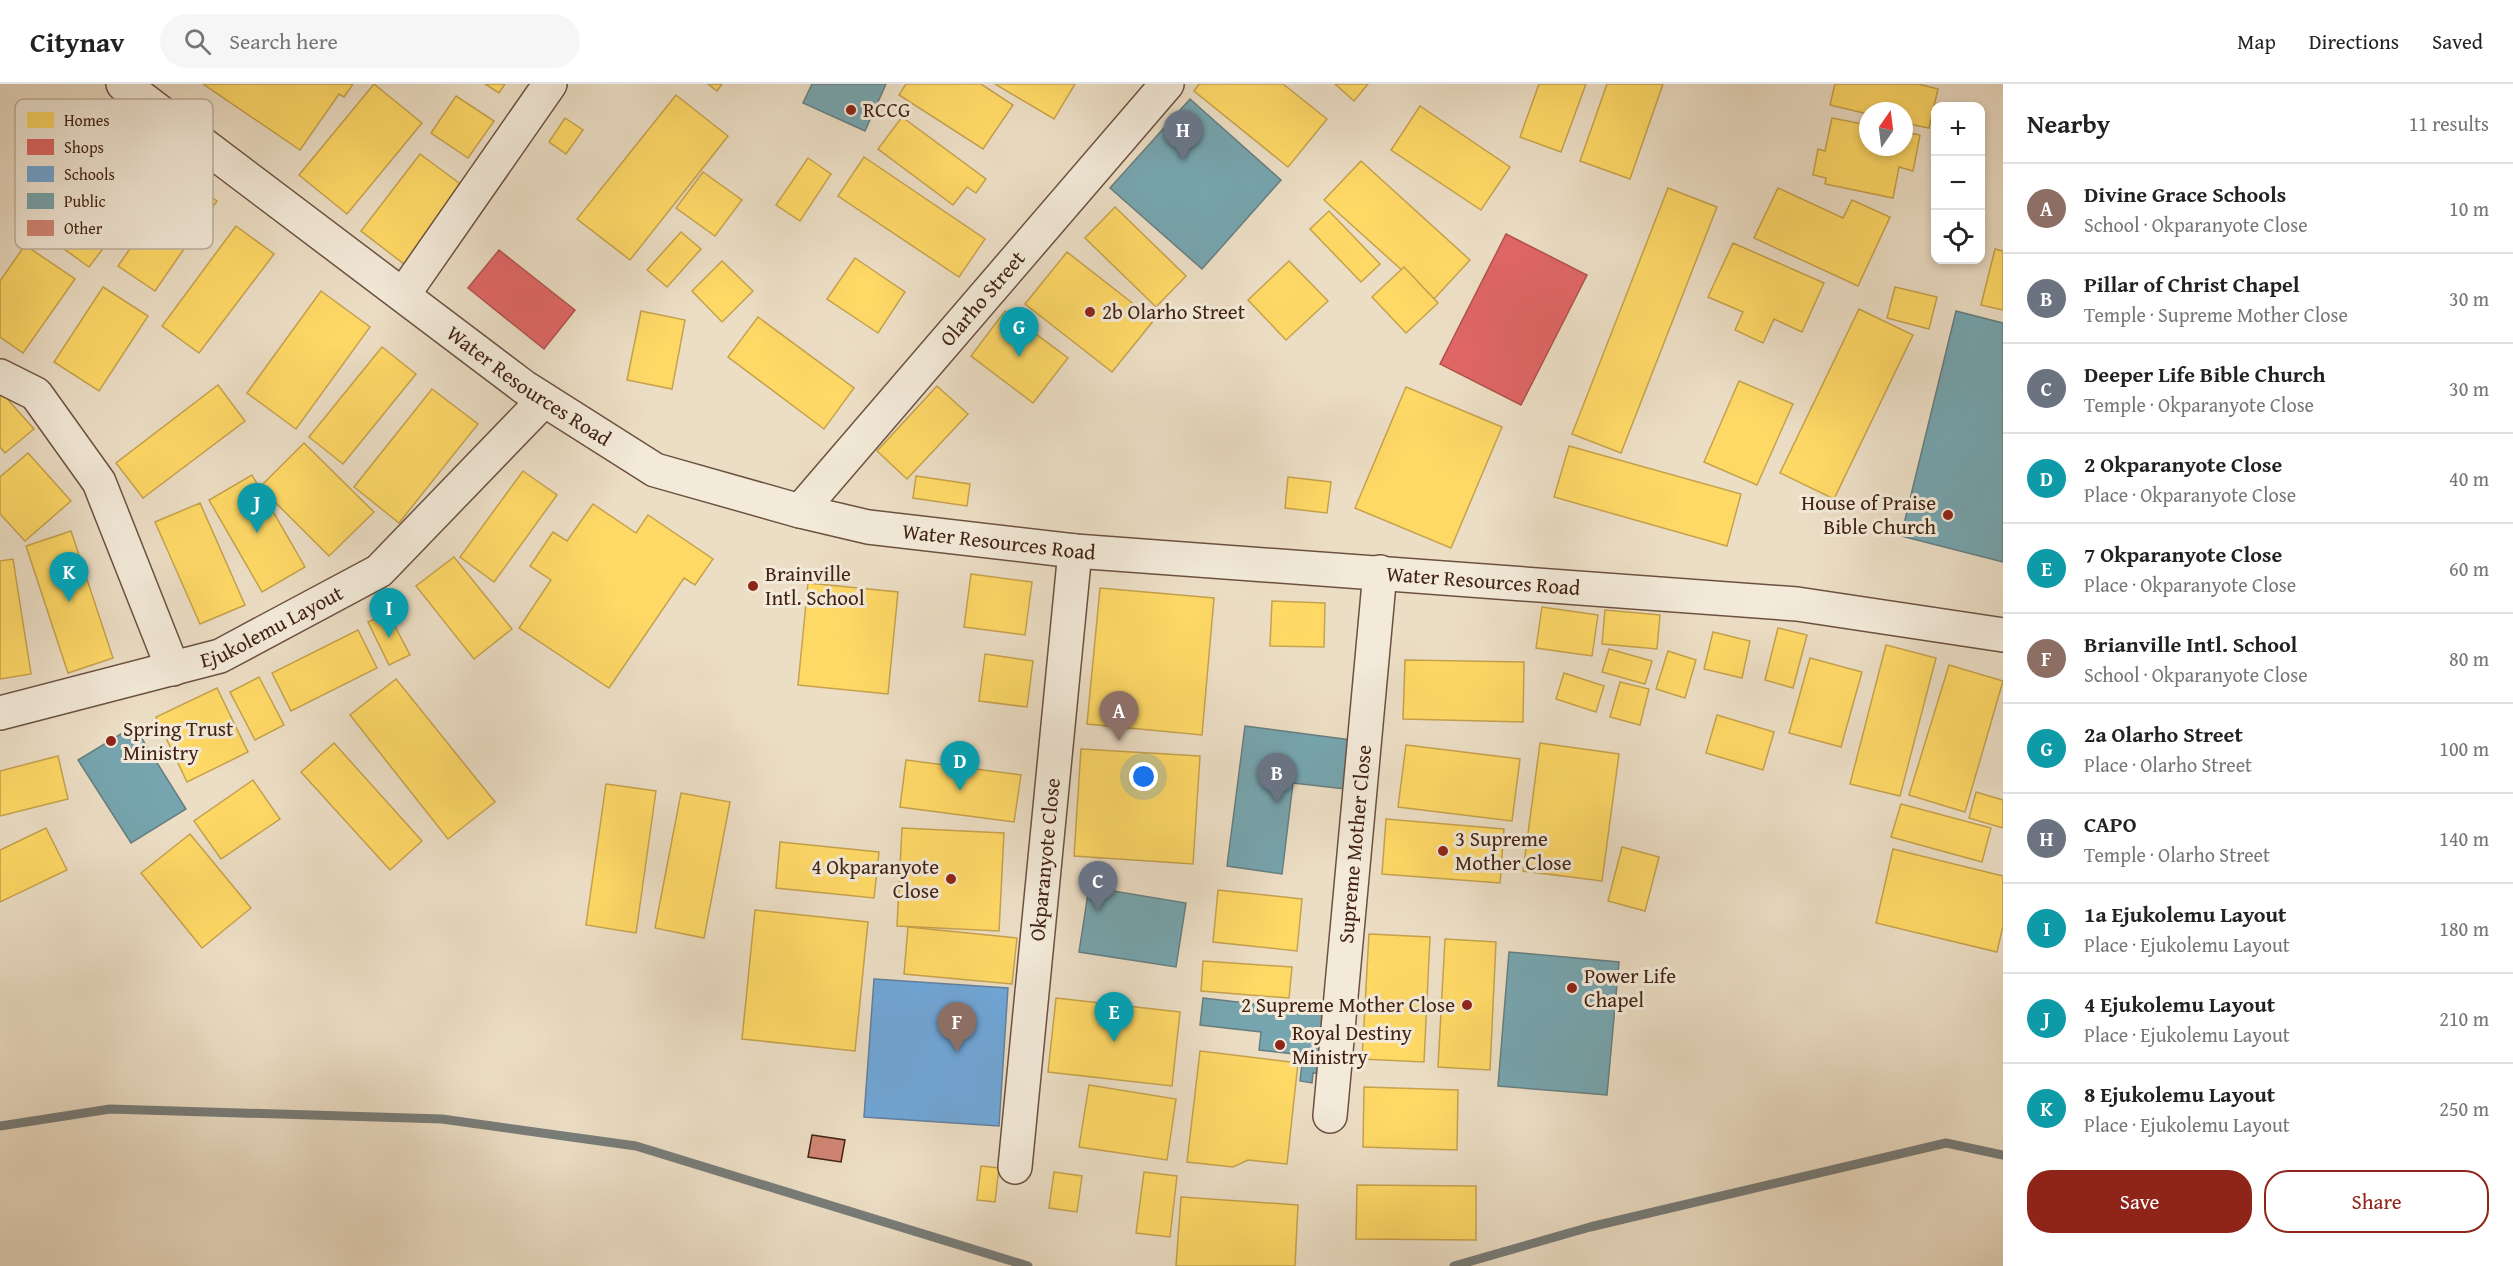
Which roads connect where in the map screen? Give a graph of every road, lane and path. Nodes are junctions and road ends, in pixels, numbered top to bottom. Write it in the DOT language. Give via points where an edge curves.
graph roads {
  1 [pos="123,84"];
  2 [pos="550,84"];
  3 [pos="1160,86"];
  4 [pos="143,99"];
  5 [pos="213,152"];
  6 [pos="403,295"];
  7 [pos="0,376"];
  8 [pos="544,400"];
  9 [pos="800,511"];
  10 [pos="1074,551"];
  11 [pos="1380,572"];
  12 [pos="2003,636"];
  13 [pos="173,669"];
  14 [pos="0,713"];
  15 [pos="1330,1116"];
  16 [pos="1016,1167"];
  1 -- 4 [label="street, Water Resources Road"];
  2 -- 6 [label="street"];
  3 -- 9 [label="street, Olarho Street"];
  5 -- 6 [label="street, Water Resources Road"];
  6 -- 8 [label="street, Water Resources Road"];
  7 -- 13 [label="street" via="36,394 99,482"];
  8 -- 9 [label="street, Water Resources Road" via="655,470"];
  8 -- 13 [label="street, Ejukolemu Layout" via="379,571 220,656"];
  9 -- 10 [label="street, Water Resources Road" via="868,527"];
  10 -- 11 [label="street, Water Resources Road"];
  10 -- 16 [label="street, Okparanyote Close"];
  11 -- 12 [label="street, Water Resources Road" via="1797,604"];
  11 -- 15 [label="street, Supreme Mother Close"];
  13 -- 14 [label="street, Ejukolemu Layout"];
}
